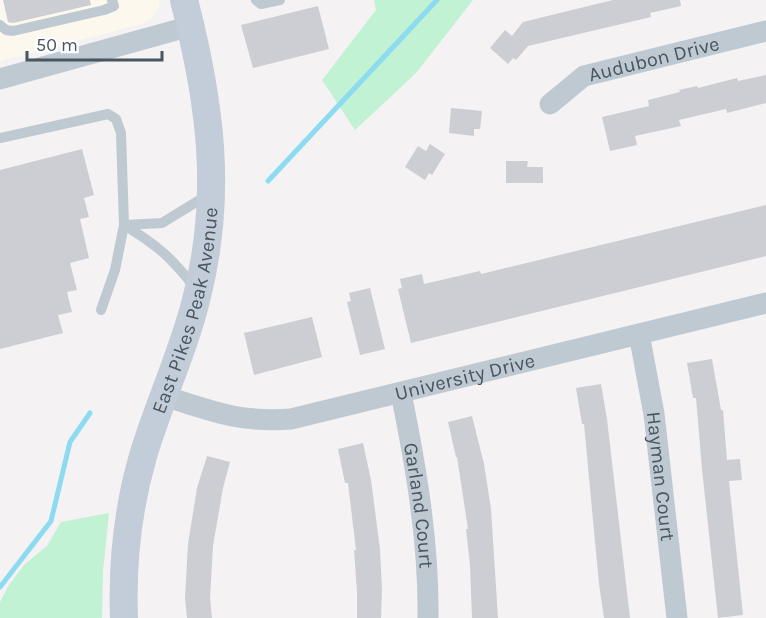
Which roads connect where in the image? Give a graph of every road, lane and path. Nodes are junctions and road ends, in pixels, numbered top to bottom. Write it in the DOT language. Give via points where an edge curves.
graph roads {
  1 [pos="112,0"];
  2 [pos="256,0"];
  3 [pos="280,0"];
  4 [pos="187,13"];
  5 [pos="0,25"];
  6 [pos="766,31"];
  7 [pos="0,79"];
  8 [pos="550,104"];
  9 [pos="0,138"];
  10 [pos="212,192"];
  11 [pos="124,225"];
  12 [pos="198,292"];
  13 [pos="766,303"];
  14 [pos="101,310"];
  15 [pos="639,334"];
  16 [pos="401,393"];
  17 [pos="164,396"];
  18 [pos="124,618"];
  19 [pos="428,618"];
  20 [pos="677,618"];
  1 -- 5 [label="lane" via="114,6 104,10 24,29 6,30"];
  2 -- 3 [label="lane" via="261,4"];
  4 -- 7 [label="street"];
  4 -- 10 [label="main road, East Pikes Peak Avenue" via="210,128"];
  6 -- 8 [label="street, Audubon Drive" via="584,76"];
  9 -- 11 [label="lane" via="108,114 116,119 121,133"];
  10 -- 11 [label="lane" via="162,223"];
  10 -- 12 [label="main road, East Pikes Peak Avenue"];
  11 -- 12 [label="lane" via="153,242"];
  11 -- 14 [label="lane" via="115,270"];
  12 -- 17 [label="main road, East Pikes Peak Avenue"];
  13 -- 15 [label="street, University Drive"];
  15 -- 16 [label="street, University Drive"];
  15 -- 20 [label="street, Hayman Court" via="654,414"];
  16 -- 17 [label="street, University Drive" via="266,421 216,413"];
  16 -- 19 [label="street, Garland Court" via="426,543"];
  17 -- 18 [label="main road, East Pikes Peak Avenue" via="129,520"];
}
